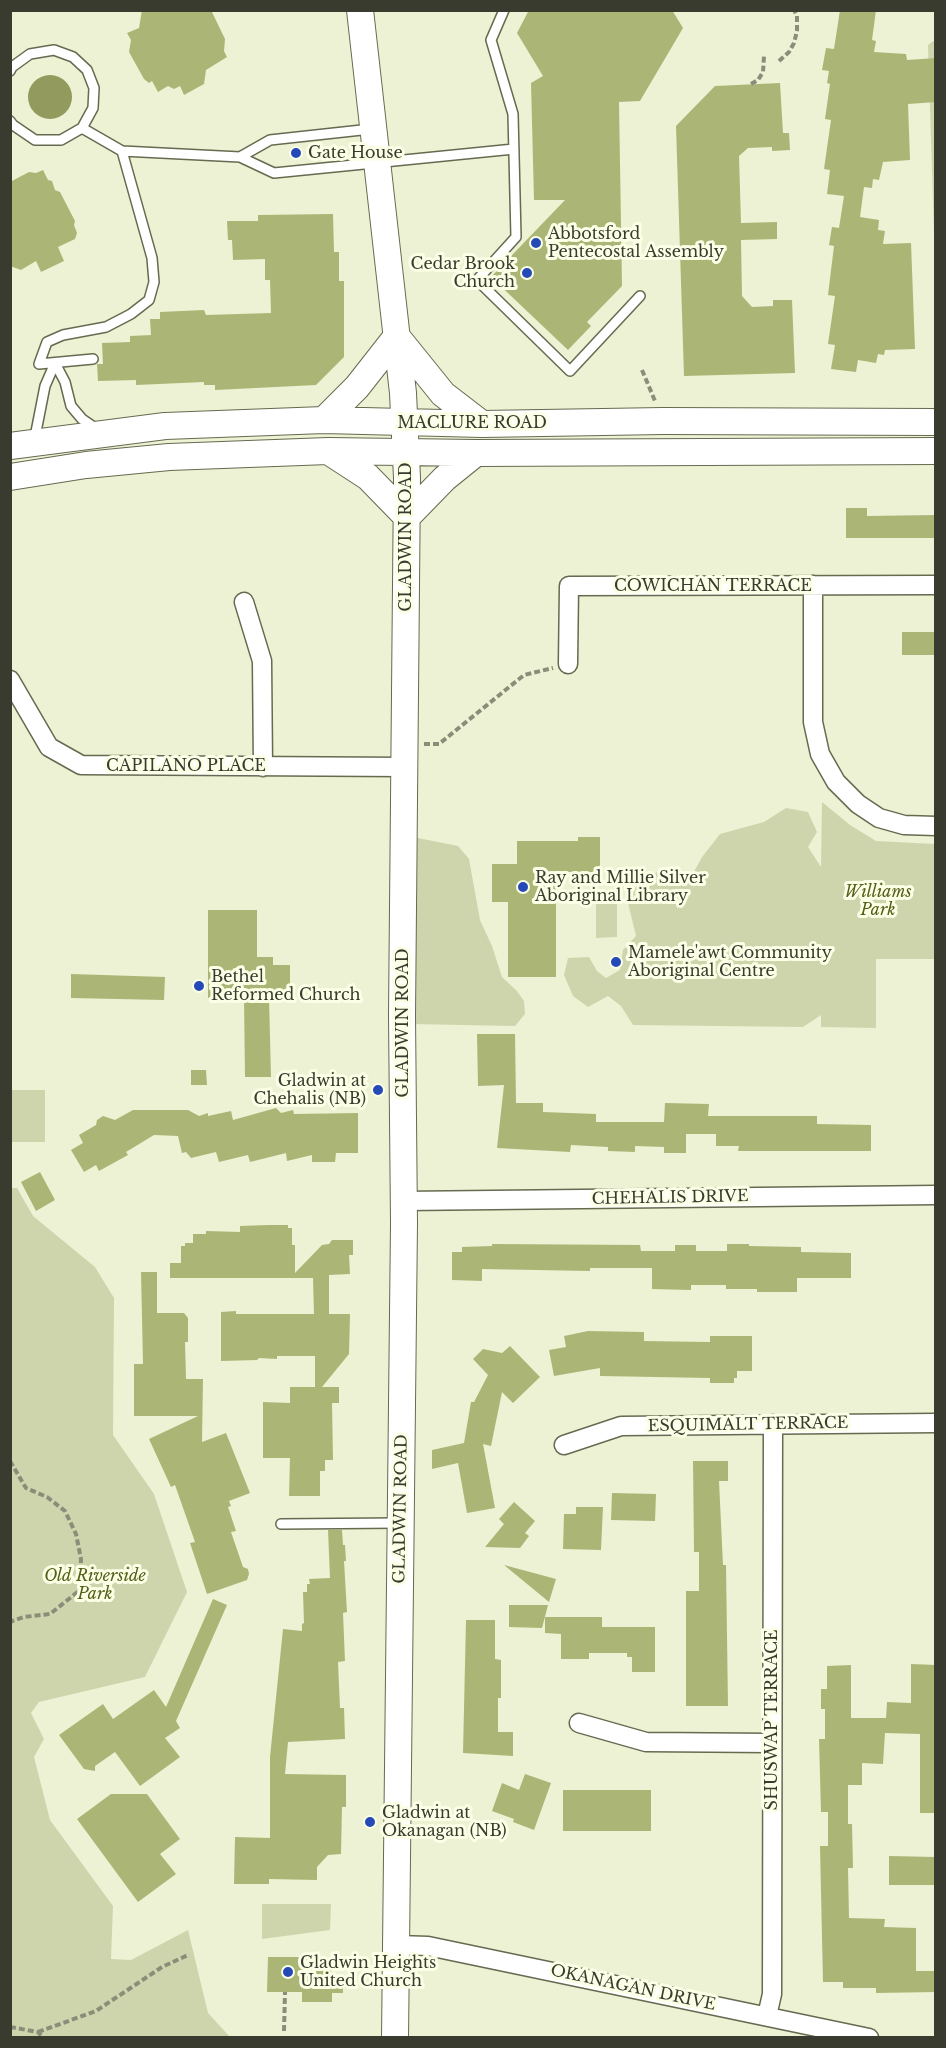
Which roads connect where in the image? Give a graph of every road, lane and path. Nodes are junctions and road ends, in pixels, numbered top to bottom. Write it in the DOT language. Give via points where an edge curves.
graph roads {
  1 [pos="360,10"];
  2 [pos="504,10"];
  3 [pos="794,10"];
  4 [pos="764,56"];
  5 [pos="779,61"];
  6 [pos="10,70"];
  7 [pos="751,84"];
  8 [pos="11,124"];
  9 [pos="82,128"];
  10 [pos="374,128"];
  11 [pos="514,149"];
  12 [pos="122,151"];
  13 [pos="240,157"];
  14 [pos="377,161"];
  15 [pos="640,296"];
  16 [pos="397,336"];
  17 [pos="93,359"];
  18 [pos="55,363"];
  19 [pos="642,370"];
  20 [pos="324,420"];
  21 [pos="663,422"];
  22 [pos="936,422"];
  23 [pos="405,423"];
  24 [pos="482,424"];
  25 [pos="102,433"];
  26 [pos="22,445"];
  27 [pos="328,451"];
  28 [pos="406,451"];
  29 [pos="936,452"];
  30 [pos="476,453"];
  31 [pos="10,477"];
  32 [pos="407,517"];
  33 [pos="813,585"];
  34 [pos="936,585"];
  35 [pos="244,602"];
  36 [pos="568,664"];
  37 [pos="10,680"];
  38 [pos="405,755"];
  39 [pos="263,767"];
  40 [pos="936,826"];
  41 [pos="936,1195"];
  42 [pos="404,1201"];
  43 [pos="936,1423"];
  44 [pos="773,1424"];
  45 [pos="564,1445"];
  46 [pos="10,1461"];
  47 [pos="400,1522"];
  48 [pos="281,1524"];
  49 [pos="10,1622"];
  50 [pos="579,1723"];
  51 [pos="772,1743"];
  52 [pos="397,1945"];
  53 [pos="188,1955"];
  54 [pos="285,1992"];
  55 [pos="767,2016"];
  56 [pos="10,2027"];
  57 [pos="284,2031"];
  58 [pos="38,2032"];
  59 [pos="43,2037"];
  60 [pos="395,2037"];
  61 [pos="869,2037"];
  1 -- 10 [label="main road, GLADWIN ROAD"];
  2 -- 11 [label="lane" via="491,40 513,114"];
  3 -- 5 [label="path" via="794,43"];
  4 -- 7 [label="path" via="763,72"];
  6 -- 9 [label="lane" via="30,54 54,50 73,57 87,70 94,88 93,108"];
  8 -- 9 [label="lane" via="34,140 61,140"];
  9 -- 12 [label="lane"];
  10 -- 13 [label="lane" via="270,140"];
  10 -- 14 [label="main road, GLADWIN ROAD"];
  11 -- 14 [label="lane"];
  11 -- 15 [label="lane" via="516,237 477,280 570,371"];
  12 -- 13 [label="lane"];
  12 -- 18 [label="lane" via="152,258 154,282 149,300 106,327 46,342 39,364"];
  13 -- 14 [label="lane" via="274,173"];
  14 -- 16 [label="main road, GLADWIN ROAD"];
  16 -- 20 [label="main road" via="357,387"];
  16 -- 23 [label="main road, GLADWIN ROAD"];
  16 -- 24 [label="main road" via="443,394"];
  17 -- 18 [label="lane"];
  18 -- 25 [label="lane" via="71,406"];
  18 -- 26 [label="lane"];
  19 -- 21 [label="path"];
  20 -- 23 [label="main road, MACLURE ROAD"];
  20 -- 25 [label="main road, MACLURE ROAD" via="165,426"];
  21 -- 22 [label="main road, MACLURE ROAD"];
  21 -- 24 [label="main road, MACLURE ROAD"];
  23 -- 24 [label="main road, MACLURE ROAD"];
  23 -- 28 [label="main road, GLADWIN ROAD"];
  25 -- 26 [label="main road, MACLURE ROAD"];
  27 -- 28 [label="main road, MACLURE ROAD"];
  27 -- 31 [label="main road, MACLURE ROAD" via="169,457"];
  27 -- 32 [label="main road" via="368,477"];
  28 -- 30 [label="main road, MACLURE ROAD"];
  28 -- 32 [label="main road, GLADWIN ROAD"];
  29 -- 30 [label="main road, MACLURE ROAD"];
  30 -- 32 [label="main road"];
  32 -- 38 [label="main road, GLADWIN ROAD"];
  33 -- 34 [label="street, COWICHAN TERRACE"];
  33 -- 36 [label="street, COWICHAN TERRACE" via="569,586"];
  33 -- 40 [label="street" via="813,722 820,754 836,782 879,818 904,825"];
  35 -- 39 [label="street" via="262,661"];
  36 -- 38 [label="path" via="524,675 439,744"];
  37 -- 39 [label="street, CAPILANO PLACE" via="49,747 81,765"];
  38 -- 39 [label="street, CAPILANO PLACE"];
  38 -- 42 [label="main road, GLADWIN ROAD"];
  41 -- 42 [label="street, CHEHALIS DRIVE"];
  42 -- 47 [label="main road, GLADWIN ROAD"];
  43 -- 44 [label="street, ESQUIMALT TERRACE"];
  44 -- 45 [label="street, ESQUIMALT TERRACE" via="621,1426"];
  44 -- 51 [label="street, SHUSWAP TERRACE"];
  46 -- 49 [label="path" via="26,1488 65,1511 81,1559 80,1590 50,1614"];
  47 -- 48 [label="lane"];
  47 -- 52 [label="main road, GLADWIN ROAD"];
  50 -- 51 [label="street" via="646,1742"];
  51 -- 55 [label="street, SHUSWAP TERRACE" via="772,1994"];
  52 -- 55 [label="street, OKANAGAN DRIVE" via="428,1946"];
  52 -- 60 [label="main road, GLADWIN ROAD"];
  53 -- 58 [label="path" via="162,1967 96,2011"];
  54 -- 57 [label="path"];
  55 -- 61 [label="street, OKANAGAN DRIVE"];
  56 -- 58 [label="path"];
  58 -- 59 [label="path"];
}
